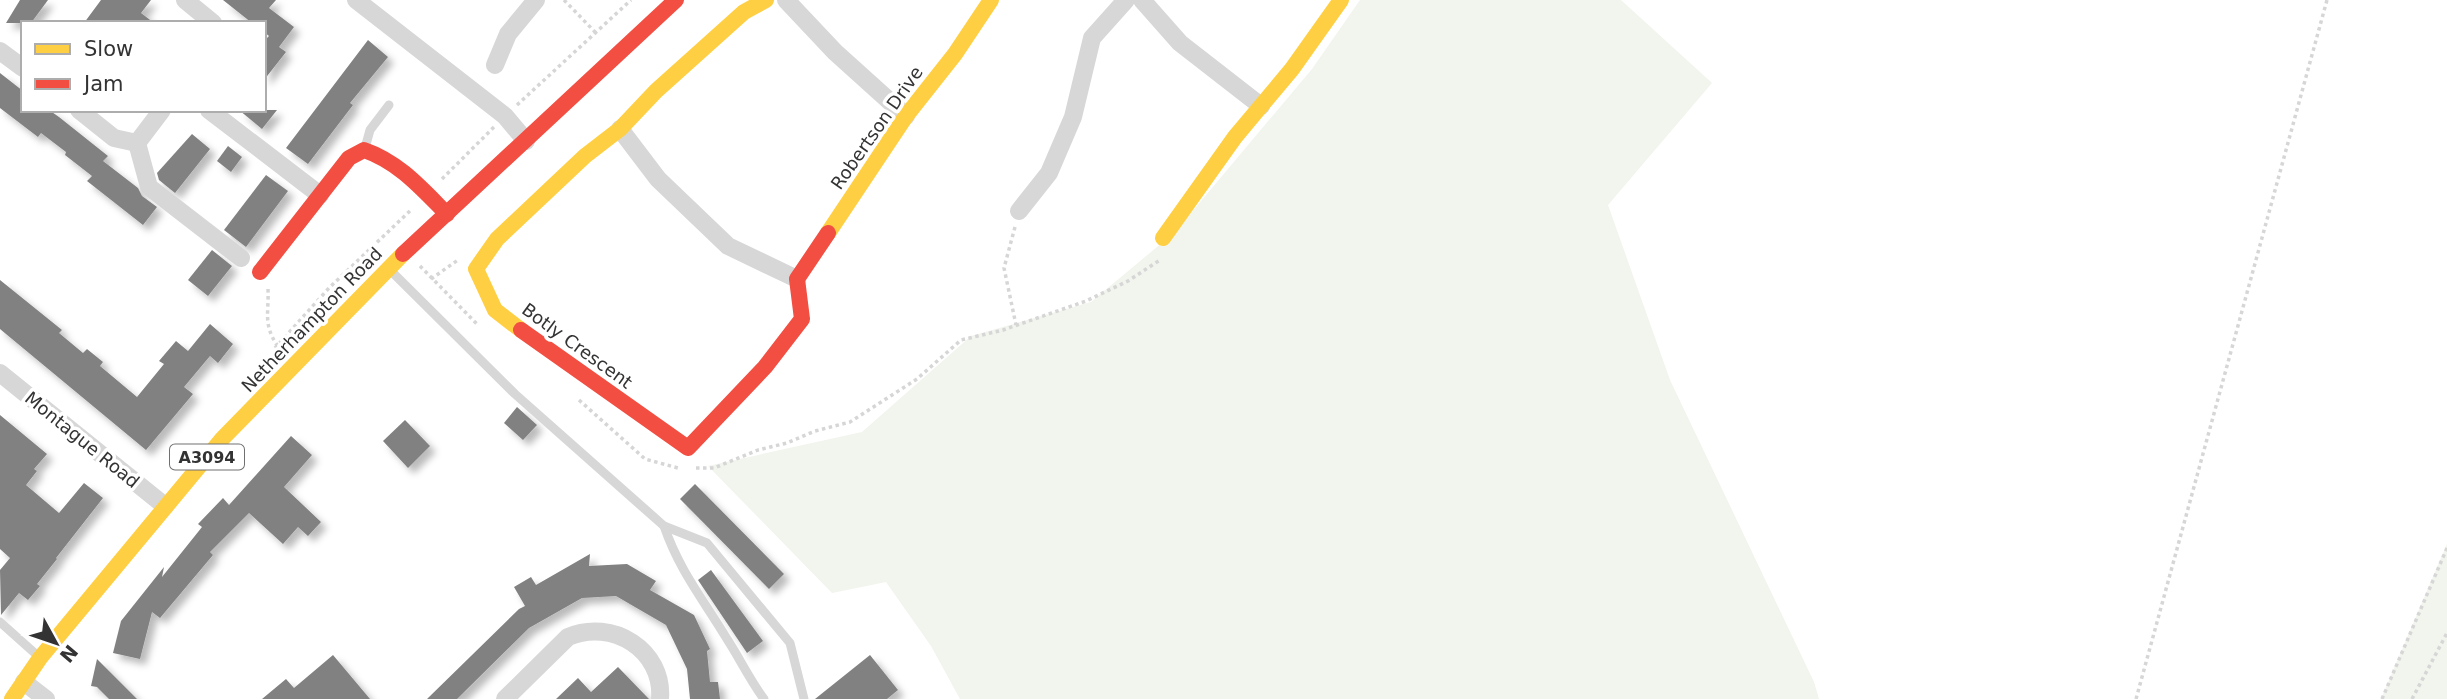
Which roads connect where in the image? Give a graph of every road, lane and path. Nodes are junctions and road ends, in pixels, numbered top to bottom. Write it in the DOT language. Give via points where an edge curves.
graph roads {
  1 [pos="185,0"];
  2 [pos="356,0"];
  3 [pos="536,0"];
  4 [pos="565,0"];
  5 [pos="676,0"];
  6 [pos="766,0"];
  7 [pos="786,0"];
  8 [pos="991,0"];
  9 [pos="1126,0"];
  10 [pos="1142,0"];
  11 [pos="1341,0"];
  12 [pos="2327,0"];
  13 [pos="211,21"];
  14 [pos="596,33"];
  15 [pos="0,51"];
  16 [pos="495,65"];
  17 [pos="21,67"];
  18 [pos="389,105"];
  19 [pos="1261,106"];
  20 [pos="82,112"];
  21 [pos="160,112"];
  22 [pos="212,112"];
  23 [pos="906,116"];
  24 [pos="620,129"];
  25 [pos="526,141"];
  26 [pos="137,143"];
  27 [pos="365,150"];
  28 [pos="320,195"];
  29 [pos="1019,211"];
  30 [pos="447,214"];
  31 [pos="1163,238"];
  32 [pos="241,258"];
  33 [pos="388,268"];
  34 [pos="260,272"];
  35 [pos="797,279"];
  36 [pos="1016,325"];
  37 [pos="294,366"];
  38 [pos="0,373"];
  39 [pos="165,506"];
  40 [pos="664,526"];
  41 [pos="2447,548"];
  42 [pos="0,622"];
  43 [pos="2447,633"];
  44 [pos="40,658"];
  45 [pos="23,682"];
  46 [pos="12,699"];
  47 [pos="46,699"];
  48 [pos="505,699"];
  49 [pos="660,699"];
  50 [pos="764,699"];
  51 [pos="804,699"];
  52 [pos="2136,699"];
  53 [pos="2382,699"];
  54 [pos="2412,699"];
  1 -- 13 [label="street"];
  2 -- 25 [label="street" via="505,116"];
  3 -- 16 [label="street" via="508,34"];
  4 -- 14 [label="path"];
  5 -- 25 [label="street, Netherhampton Road / A3094"];
  6 -- 24 [label="street, Botly Crescent" via="744,12"];
  7 -- 23 [label="street"];
  8 -- 23 [label="street, Robertson Drive"];
  9 -- 29 [label="street" via="1092,38 1069,128 1049,173"];
  10 -- 19 [label="street" via="1180,43"];
  11 -- 19 [label="street"];
  12 -- 52 [label="path"];
  15 -- 17 [label="street"];
  18 -- 27 [label="lane" via="370,130"];
  19 -- 31 [label="street"];
  20 -- 26 [label="street" via="114,138"];
  21 -- 26 [label="street"];
  22 -- 28 [label="street"];
  23 -- 35 [label="street, Robertson Drive"];
  24 -- 35 [label="street" via="657,179 728,246"];
  24 -- 35 [label="street, Botly Crescent" via="497,239 476,270 495,310 688,448 765,367 802,318"];
  25 -- 30 [label="street, Netherhampton Road / A3094"];
  26 -- 32 [label="street" via="149,187"];
  27 -- 28 [label="street" via="349,158"];
  27 -- 30 [label="street" via="396,165"];
  28 -- 34 [label="street"];
  29 -- 36 [label="path" via="1004,268"];
  30 -- 33 [label="street, Netherhampton Road / A3094"];
  33 -- 37 [label="street, Netherhampton Road / A3094"];
  33 -- 40 [label="lane" via="515,394"];
  34 -- 37 [label="path" via="268,286 269,334"];
  37 -- 39 [label="street, Netherhampton Road / A3094"];
  38 -- 39 [label="street, Montague Road"];
  39 -- 44 [label="street, Netherhampton Road / A3094"];
  40 -- 50 [label="lane" via="690,583"];
  40 -- 51 [label="lane" via="707,543 790,643"];
  41 -- 53 [label="path"];
  42 -- 44 [label="lane"];
  43 -- 54 [label="path"];
  44 -- 45 [label="street, Netherhampton Road / A3094"];
  45 -- 46 [label="street, Netherhampton Road / A3094"];
  45 -- 47 [label="street"];
  48 -- 49 [label="street" via="568,637 594,630 626,637 640,647 659,677"];
}
